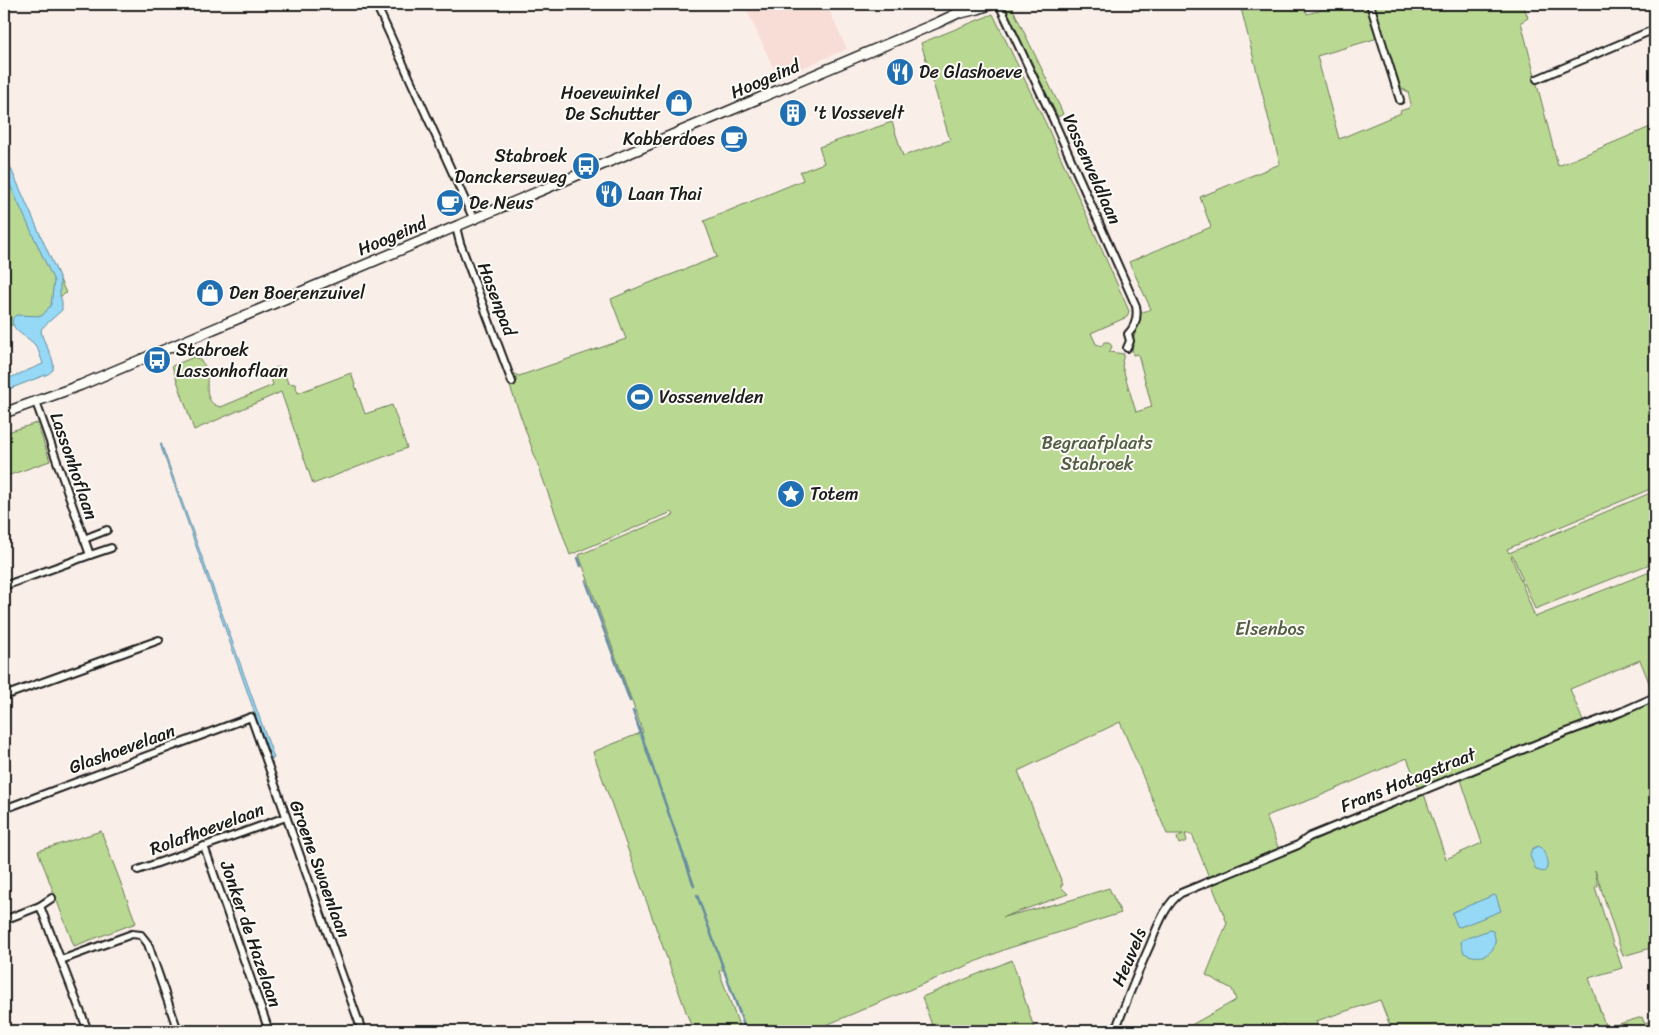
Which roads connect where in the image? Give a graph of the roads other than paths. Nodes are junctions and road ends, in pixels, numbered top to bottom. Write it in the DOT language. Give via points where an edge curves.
graph roads {
  1 [pos="376,4"];
  2 [pos="972,4"];
  3 [pos="992,4"];
  4 [pos="999,4"];
  5 [pos="1370,4"];
  6 [pos="956,14"];
  7 [pos="1655,29"];
  8 [pos="1537,79"];
  9 [pos="1400,100"];
  10 [pos="474,220"];
  11 [pos="456,227"];
  12 [pos="1126,348"];
  13 [pos="512,382"];
  14 [pos="36,402"];
  15 [pos="4,413"];
  16 [pos="108,530"];
  17 [pos="84,539"];
  18 [pos="111,548"];
  19 [pos="90,555"];
  20 [pos="4,586"];
  21 [pos="159,640"];
  22 [pos="4,696"];
  23 [pos="1655,697"];
  24 [pos="251,717"];
  25 [pos="4,809"];
  26 [pos="286,817"];
  27 [pos="204,846"];
  28 [pos="138,870"];
  29 [pos="1175,897"];
  30 [pos="52,898"];
  31 [pos="40,906"];
  32 [pos="4,920"];
  33 [pos="61,960"];
  34 [pos="88,1031"];
  35 [pos="178,1031"];
  36 [pos="269,1031"];
  37 [pos="362,1031"];
  38 [pos="1115,1031"];
  1 -- 10 [label="street"];
  2 -- 6 [label="main road, Hoogeind"];
  3 -- 6 [label="main road, Hoogeind"];
  4 -- 12 [label="street, Vossenveldlaan" via="1136,306 1136,318 1128,334 1130,341"];
  5 -- 9 [label="street"];
  6 -- 10 [label="main road, Hoogeind"];
  7 -- 8 [label="street"];
  10 -- 11 [label="main road, Hoogeind"];
  11 -- 13 [label="street, Hasenpad"];
  11 -- 14 [label="main road, Hoogeind"];
  14 -- 15 [label="main road, Hoogeind"];
  14 -- 17 [label="street, Lassonhoflaan"];
  16 -- 17 [label="street, Lassonhoflaan"];
  17 -- 19 [label="street, Lassonhoflaan"];
  18 -- 19 [label="street"];
  19 -- 20 [label="street"];
  21 -- 22 [label="street"];
  23 -- 29 [label="street, Frans Hotagstraat" via="1309,837 1298,845"];
  24 -- 25 [label="street, Glashoevelaan"];
  24 -- 26 [label="street, Groene Swaenlaan"];
  26 -- 27 [label="street, Rolafhoevelaan"];
  26 -- 37 [label="street, Groene Swaenlaan"];
  27 -- 28 [label="street, Rolafhoevelaan"];
  27 -- 36 [label="street, Jonker de Hazelaan"];
  29 -- 38 [label="street, Heuvels" via="1153,938"];
  30 -- 31 [label="street"];
  31 -- 32 [label="street"];
  31 -- 33 [label="street"];
  33 -- 34 [label="street"];
  33 -- 35 [label="street" via="132,934 141,935 148,944"];
}
